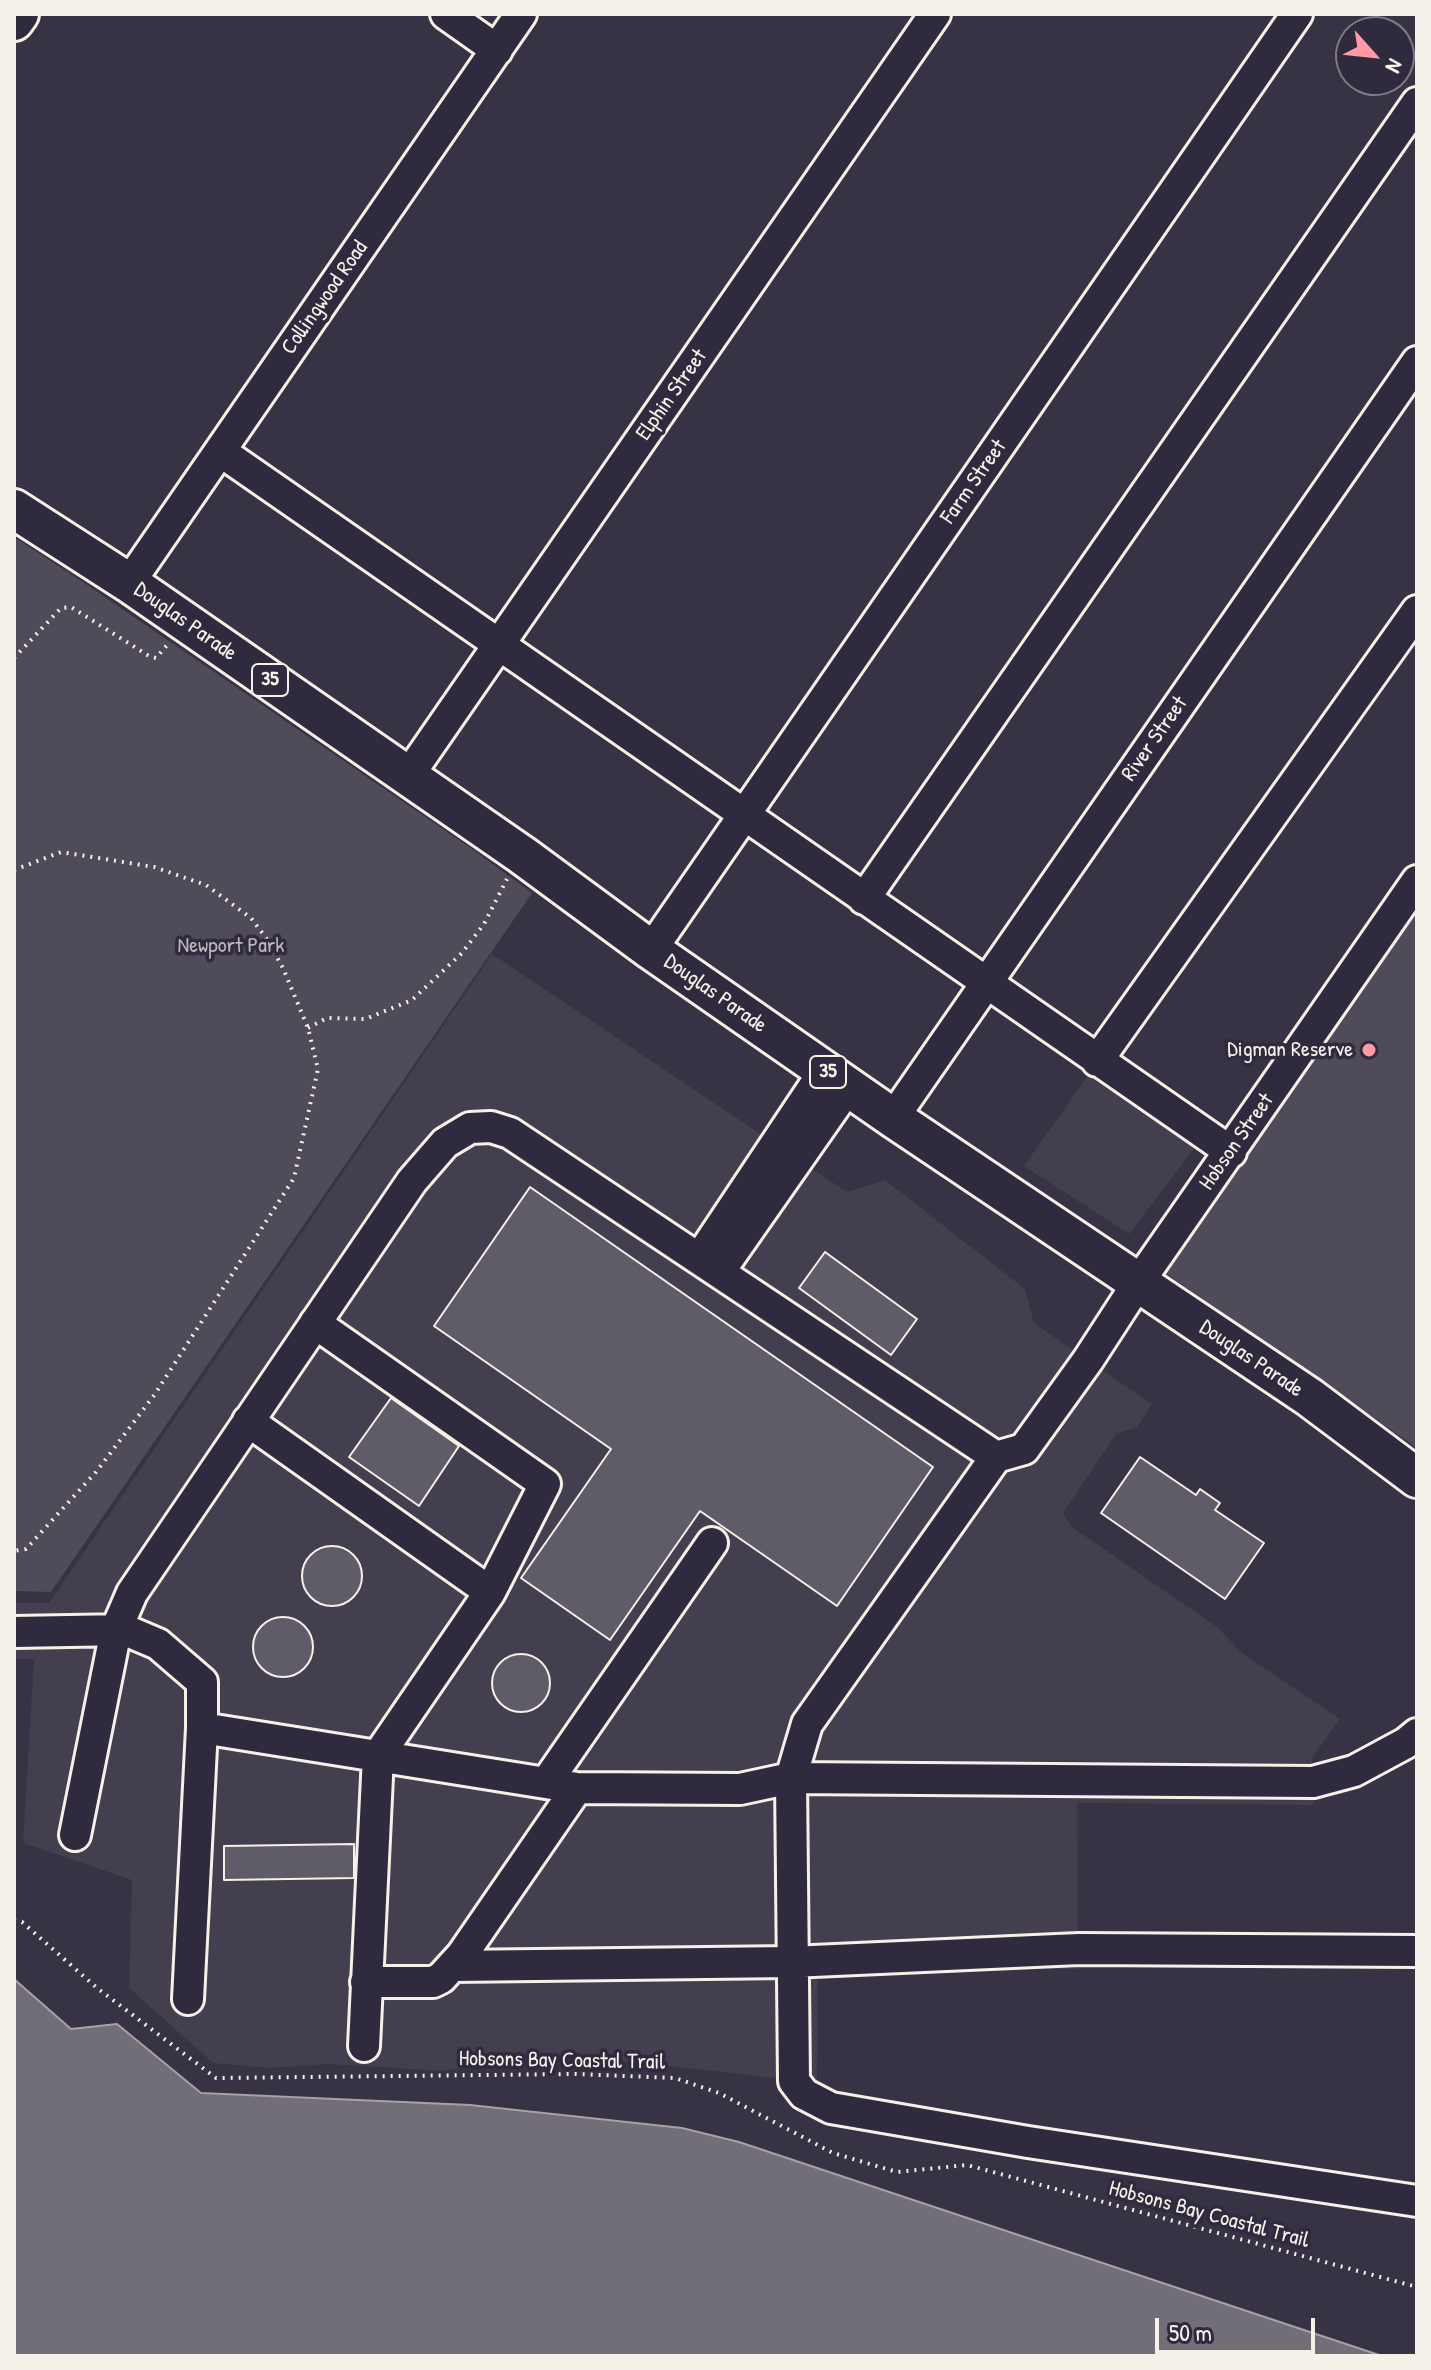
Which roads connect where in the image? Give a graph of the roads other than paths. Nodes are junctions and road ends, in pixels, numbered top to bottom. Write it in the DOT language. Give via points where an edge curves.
graph roads {
  1 [pos="19,14"];
  2 [pos="446,14"];
  3 [pos="521,14"];
  4 [pos="935,14"];
  5 [pos="1297,14"];
  6 [pos="14,21"];
  7 [pos="497,50"];
  8 [pos="1417,103"];
  9 [pos="1417,362"];
  10 [pos="220,451"];
  11 [pos="14,509"];
  12 [pos="129,583"];
  13 [pos="1417,611"];
  14 [pos="498,646"];
  15 [pos="408,776"];
  16 [pos="743,814"];
  17 [pos="1417,881"];
  18 [pos="864,899"];
  19 [pos="651,950"];
  20 [pos="986,983"];
  21 [pos="1097,1061"];
  22 [pos="837,1078"];
  23 [pos="893,1118"];
  24 [pos="1231,1152"];
  25 [pos="709,1266"];
  26 [pos="1138,1283"];
  27 [pos="315,1323"];
  28 [pos="248,1421"];
  29 [pos="996,1457"];
  30 [pos="1417,1478"];
  31 [pos="712,1543"];
  32 [pos="490,1592"];
  33 [pos="116,1630"];
  34 [pos="14,1632"];
  35 [pos="202,1728"];
  36 [pos="1417,1734"];
  37 [pos="378,1756"];
  38 [pos="791,1778"];
  39 [pos="546,1783"];
  40 [pos="577,1788"];
  41 [pos="75,1835"];
  42 [pos="1417,1951"];
  43 [pos="791,1962"];
  44 [pos="452,1966"];
  45 [pos="366,1982"];
  46 [pos="188,1999"];
  47 [pos="364,2046"];
  48 [pos="1417,2201"];
  1 -- 6 [label="main road"];
  2 -- 7 [label="street"];
  3 -- 7 [label="street, Collingwood Road"];
  4 -- 14 [label="street, Elphin Street"];
  5 -- 16 [label="street, Farm Street"];
  7 -- 10 [label="street, Collingwood Road"];
  8 -- 18 [label="street"];
  9 -- 20 [label="street, River Street"];
  10 -- 12 [label="street, Collingwood Road"];
  10 -- 14 [label="street"];
  11 -- 12 [label="main road, Douglas Parade / 35"];
  12 -- 15 [label="main road, Douglas Parade / 35"];
  13 -- 21 [label="street"];
  14 -- 15 [label="street, Elphin Street"];
  14 -- 16 [label="street"];
  15 -- 19 [label="main road, Douglas Parade / 35"];
  16 -- 18 [label="street"];
  16 -- 19 [label="street, Farm Street"];
  17 -- 24 [label="street, Hobson Street"];
  18 -- 20 [label="street"];
  19 -- 22 [label="main road, Douglas Parade / 35"];
  20 -- 21 [label="street"];
  20 -- 23 [label="street, River Street"];
  21 -- 24 [label="street"];
  22 -- 23 [label="main road, Douglas Parade / 35"];
  22 -- 25 [label="street"];
  23 -- 26 [label="main road, Douglas Parade / 35"];
  24 -- 26 [label="street, Hobson Street"];
  25 -- 27 [label="street" via="510,1133 470,1128 445,1143 412,1181"];
  25 -- 29 [label="street"];
  26 -- 29 [label="street, Hobson Street" via="1024,1449"];
  26 -- 30 [label="main road, Douglas Parade / 35" via="1309,1397"];
  27 -- 28 [label="street"];
  27 -- 32 [label="street" via="545,1484"];
  28 -- 32 [label="street"];
  28 -- 33 [label="street" via="132,1593"];
  29 -- 38 [label="street" via="807,1724"];
  31 -- 39 [label="street"];
  32 -- 37 [label="street"];
  33 -- 34 [label="street"];
  33 -- 35 [label="street" via="158,1644 202,1682"];
  33 -- 41 [label="street"];
  35 -- 37 [label="street"];
  35 -- 46 [label="street"];
  36 -- 38 [label="street" via="1354,1771 1313,1782"];
  37 -- 39 [label="street"];
  37 -- 45 [label="street"];
  38 -- 40 [label="street" via="740,1789"];
  38 -- 43 [label="street"];
  39 -- 40 [label="street"];
  40 -- 44 [label="street"];
  42 -- 43 [label="street" via="1079,1949"];
  43 -- 44 [label="street"];
  43 -- 48 [label="street" via="794,2081 804,2094 831,2108"];
  44 -- 45 [label="street" via="433,1982"];
  45 -- 47 [label="street"];
}
